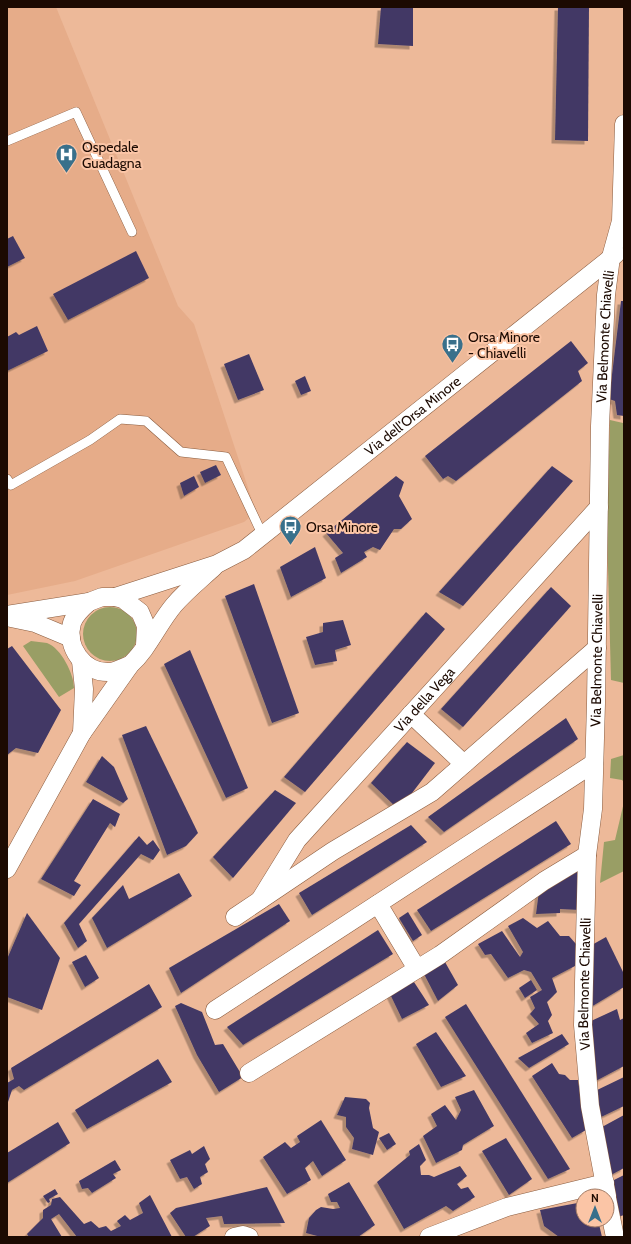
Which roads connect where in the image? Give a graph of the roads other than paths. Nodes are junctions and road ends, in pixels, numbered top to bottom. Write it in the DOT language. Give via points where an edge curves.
graph roads {
  1 [pos="624,124"];
  2 [pos="7,141"];
  3 [pos="132,232"];
  4 [pos="618,253"];
  5 [pos="7,479"];
  6 [pos="599,507"];
  7 [pos="263,536"];
  8 [pos="217,564"];
  9 [pos="115,596"];
  10 [pos="89,602"];
  11 [pos="7,616"];
  12 [pos="71,638"];
  13 [pos="145,646"];
  14 [pos="597,648"];
  15 [pos="81,660"];
  16 [pos="130,665"];
  17 [pos="411,714"];
  18 [pos="82,733"];
  19 [pos="594,763"];
  20 [pos="464,764"];
  21 [pos="587,855"];
  22 [pos="7,869"];
  23 [pos="260,900"];
  24 [pos="378,904"];
  25 [pos="235,917"];
  26 [pos="417,969"];
  27 [pos="215,1010"];
  28 [pos="250,1073"];
  29 [pos="605,1188"];
  30 [pos="575,1197"];
  31 [pos="234,1237"];
  32 [pos="249,1237"];
  33 [pos="429,1237"];
  1 -- 4 [label="street, Via Belmonte Chiavelli"];
  2 -- 3 [label="lane" via="76,112"];
  4 -- 6 [label="street, Via Belmonte Chiavelli" via="606,295"];
  4 -- 7 [label="street, Via dell'Orsa Minore"];
  5 -- 7 [label="lane" via="11,485 90,440 120,419 146,421 181,452 226,457"];
  6 -- 14 [label="street, Via Belmonte Chiavelli"];
  6 -- 17 [label="street, Via della Vega"];
  7 -- 8 [label="street, Via dell'Orsa Minore" via="244,550"];
  8 -- 9 [label="street"];
  8 -- 13 [label="street" via="174,605"];
  9 -- 10 [label="street" via="102,596"];
  9 -- 13 [label="street" via="123,598 140,612 146,626"];
  10 -- 11 [label="street"];
  10 -- 12 [label="street" via="77,613 72,623"];
  11 -- 12 [label="street" via="35,623"];
  12 -- 15 [label="street" via="75,652"];
  13 -- 16 [label="street" via="139,657"];
  14 -- 19 [label="street, Via Belmonte Chiavelli"];
  14 -- 20 [label="street"];
  15 -- 16 [label="street" via="93,669 110,672"];
  15 -- 18 [label="street" via="84,689"];
  16 -- 18 [label="street"];
  17 -- 20 [label="street"];
  17 -- 23 [label="street, Via della Vega" via="297,840"];
  18 -- 22 [label="street"];
  19 -- 21 [label="street, Via Belmonte Chiavelli" via="593,809"];
  19 -- 24 [label="street"];
  20 -- 23 [label="street" via="432,792 333,851"];
  21 -- 26 [label="street" via="544,881"];
  21 -- 29 [label="street, Via Belmonte Chiavelli" via="583,1025 590,1106"];
  23 -- 25 [label="street"];
  24 -- 26 [label="street"];
  24 -- 27 [label="street"];
  26 -- 28 [label="street"];
  30 -- 33 [label="street" via="508,1208"];
  31 -- 32 [label="street"];
}
